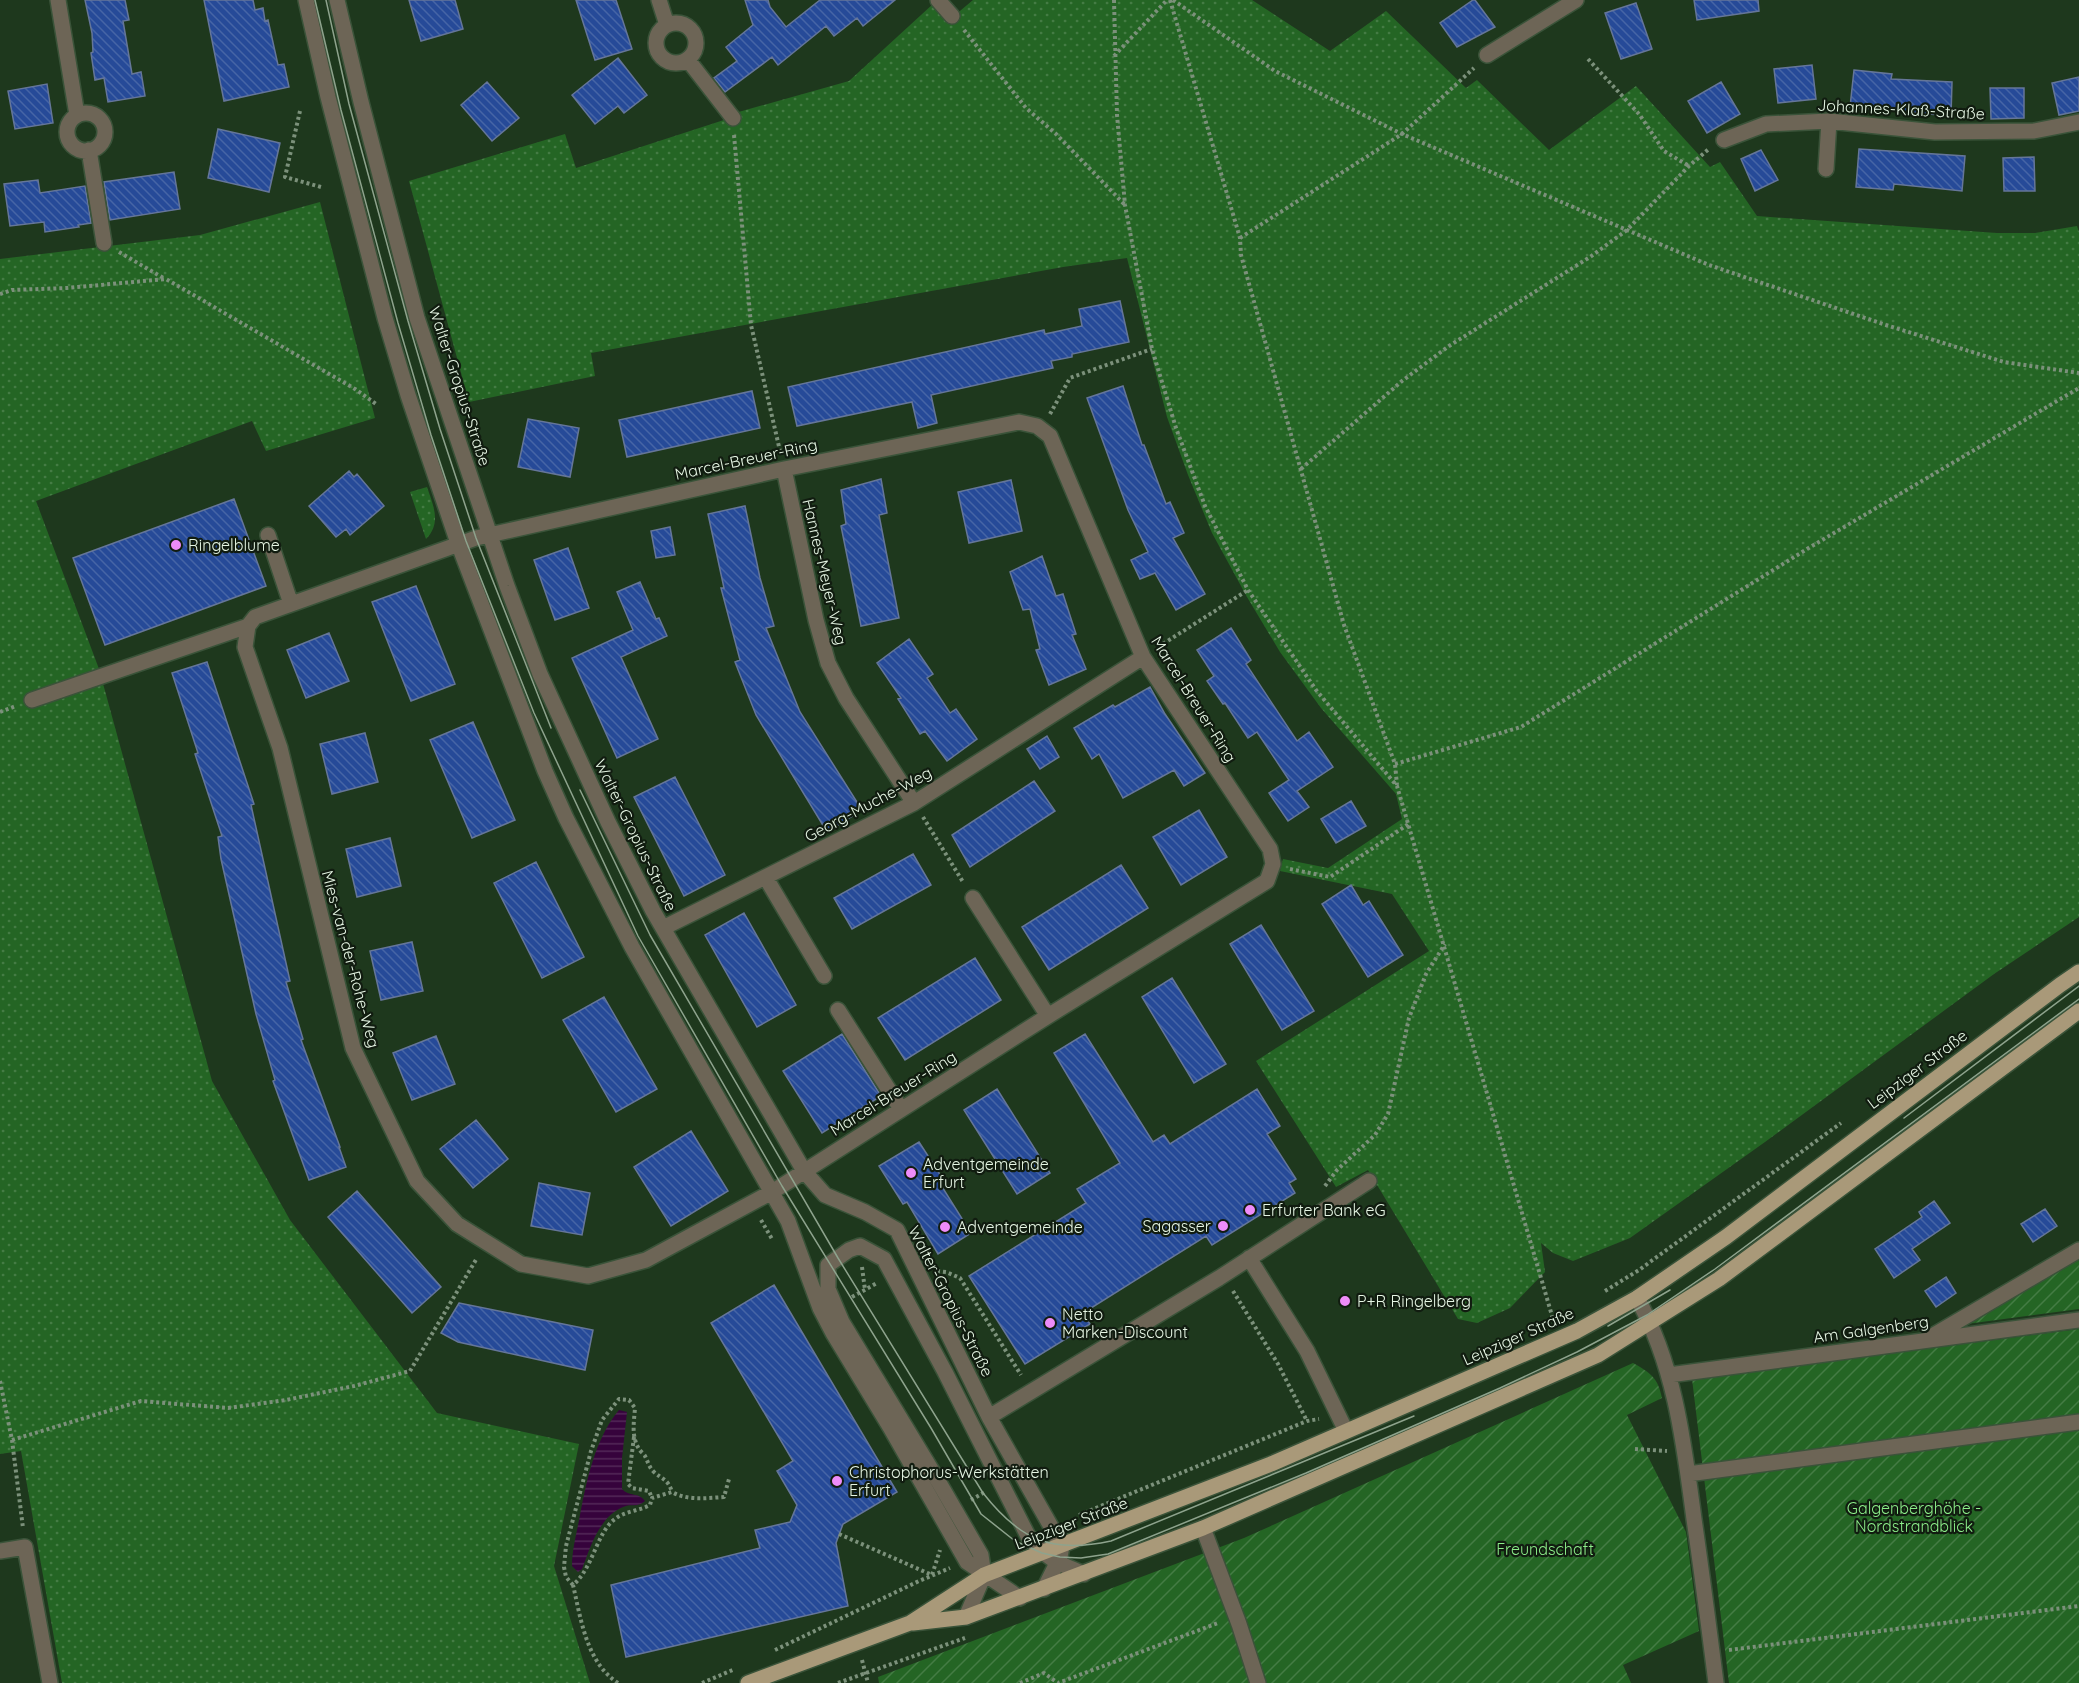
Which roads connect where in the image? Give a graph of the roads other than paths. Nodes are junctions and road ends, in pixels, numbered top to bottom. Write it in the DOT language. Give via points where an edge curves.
graph roads {
  1 [pos="57,0"];
  2 [pos="306,0"];
  3 [pos="337,0"];
  4 [pos="659,0"];
  5 [pos="938,0"];
  6 [pos="1576,0"];
  7 [pos="952,16"];
  8 [pos="667,25"];
  9 [pos="1487,55"];
  10 [pos="688,60"];
  11 [pos="77,115"];
  12 [pos="733,118"];
  13 [pos="1829,121"];
  14 [pos="2079,122"];
  15 [pos="1724,140"];
  16 [pos="89,150"];
  17 [pos="1826,169"];
  18 [pos="104,243"];
  19 [pos="784,469"];
  20 [pos="268,535"];
  21 [pos="483,536"];
  22 [pos="458,543"];
  23 [pos="291,604"];
  24 [pos="248,626"];
  25 [pos="1143,657"];
  26 [pos="32,700"];
  27 [pos="914,803"];
  28 [pos="766,878"];
  29 [pos="973,898"];
  30 [pos="663,928"];
  31 [pos="2079,972"];
  32 [pos="824,976"];
  33 [pos="838,1010"];
  34 [pos="2079,1011"];
  35 [pos="1048,1016"];
  36 [pos="902,1109"];
  37 [pos="804,1171"];
  38 [pos="1369,1181"];
  39 [pos="772,1192"];
  40 [pos="2079,1250"];
  41 [pos="1249,1258"];
  42 [pos="1637,1298"];
  43 [pos="2079,1320"];
  44 [pos="1650,1323"];
  45 [pos="1927,1339"];
  46 [pos="1669,1375"];
  47 [pos="989,1417"];
  48 [pos="2079,1422"];
  49 [pos="1346,1431"];
  50 [pos="1688,1474"];
  51 [pos="1203,1528"];
  52 [pos="1062,1546"];
  53 [pos="0,1551"];
  54 [pos="1042,1553"];
  55 [pos="1057,1563"];
  56 [pos="1084,1574"];
  57 [pos="984,1575"];
  58 [pos="1044,1589"];
  59 [pos="1020,1598"];
  60 [pos="966,1617"];
  61 [pos="910,1623"];
  62 [pos="50,1683"];
  63 [pos="748,1683"];
  64 [pos="1258,1683"];
  65 [pos="1716,1683"];
  1 -- 11 [label="street"];
  2 -- 22 [label="street" via="385,318"];
  3 -- 21 [label="street, Walter-Gropius-Straße" via="417,318"];
  4 -- 8 [label="street"];
  5 -- 7 [label="street"];
  6 -- 9 [label="street"];
  8 -- 10 [label="street" via="682,23 694,33 696,48"];
  8 -- 10 [label="street" via="658,34 659,54 669,62"];
  10 -- 12 [label="street"];
  11 -- 16 [label="street" via="69,124 68,136 79,150"];
  11 -- 16 [label="street" via="89,113 103,123 102,142"];
  13 -- 14 [label="street, Johannes-Klaß-Straße" via="1935,132 2034,131"];
  13 -- 15 [label="street, Johannes-Klaß-Straße" via="1766,124"];
  13 -- 17 [label="street"];
  16 -- 18 [label="street"];
  19 -- 21 [label="street, Marcel-Breuer-Ring"];
  19 -- 25 [label="street, Marcel-Breuer-Ring" via="1019,422 1037,426 1050,436"];
  19 -- 27 [label="street, Hannes-Meyer-Weg" via="828,663"];
  20 -- 23 [label="street"];
  21 -- 22 [label="street"];
  21 -- 30 [label="street, Walter-Gropius-Straße" via="507,586 540,674 608,822"];
  22 -- 23 [label="street"];
  22 -- 39 [label="street" via="566,819 632,947"];
  23 -- 24 [label="street" via="255,617"];
  24 -- 26 [label="street"];
  24 -- 39 [label="street, Mies-van-der-Rohe-Weg" via="244,647 280,748 353,1048 417,1181 457,1224 521,1264 588,1276 641,1263"];
  25 -- 27 [label="street, Georg-Muche-Weg"];
  25 -- 35 [label="street, Marcel-Breuer-Ring" via="1270,849 1273,864 1267,881"];
  27 -- 28 [label="street, Georg-Muche-Weg"];
  28 -- 30 [label="street, Georg-Muche-Weg"];
  28 -- 32 [label="street"];
  29 -- 35 [label="street"];
  30 -- 37 [label="street, Walter-Gropius-Straße"];
  31 -- 42 [label="main road, Leipziger Straße" via="1726,1237"];
  33 -- 36 [label="street"];
  34 -- 44 [label="main road, Leipziger Straße" via="1719,1279"];
  35 -- 36 [label="street, Marcel-Breuer-Ring"];
  36 -- 37 [label="street, Marcel-Breuer-Ring"];
  37 -- 39 [label="street, Marcel-Breuer-Ring"];
  37 -- 47 [label="street, Walter-Gropius-Straße" via="825,1195 897,1230"];
  38 -- 41 [label="street"];
  39 -- 57 [label="street" via="788,1221 833,1333 967,1562"];
  40 -- 45 [label="street"];
  41 -- 47 [label="street"];
  41 -- 49 [label="street" via="1307,1351"];
  42 -- 44 [label="street"];
  42 -- 49 [label="main road, Leipziger Straße" via="1577,1331"];
  43 -- 45 [label="street, Am Galgenberg"];
  44 -- 46 [label="street"];
  44 -- 51 [label="main road, Leipziger Straße" via="1598,1355"];
  45 -- 46 [label="street, Am Galgenberg"];
  46 -- 50 [label="street"];
  47 -- 52 [label="street, Walter-Gropius-Straße"];
  48 -- 50 [label="street"];
  49 -- 52 [label="main road, Leipziger Straße"];
  50 -- 65 [label="street"];
  51 -- 56 [label="main road, Leipziger Straße"];
  51 -- 64 [label="street"];
  52 -- 54 [label="main road, Leipziger Straße"];
  52 -- 55 [label="street"];
  53 -- 62 [label="street" via="26,1546"];
  54 -- 55 [label="street"];
  54 -- 57 [label="main road, Leipziger Straße"];
  54 -- 57 [label="street" via="1028,1536 884,1259 860,1246 849,1250 828,1265 828,1289 842,1322 981,1555"];
  55 -- 56 [label="street"];
  55 -- 58 [label="street"];
  56 -- 58 [label="main road, Leipziger Straße"];
  57 -- 59 [label="street"];
  57 -- 60 [label="street"];
  57 -- 61 [label="main road, Leipziger Straße"];
  58 -- 59 [label="main road, Leipziger Straße"];
  59 -- 60 [label="main road, Leipziger Straße"];
  60 -- 61 [label="main road, Leipziger Straße"];
  61 -- 63 [label="main road, Leipziger Straße"];
}
